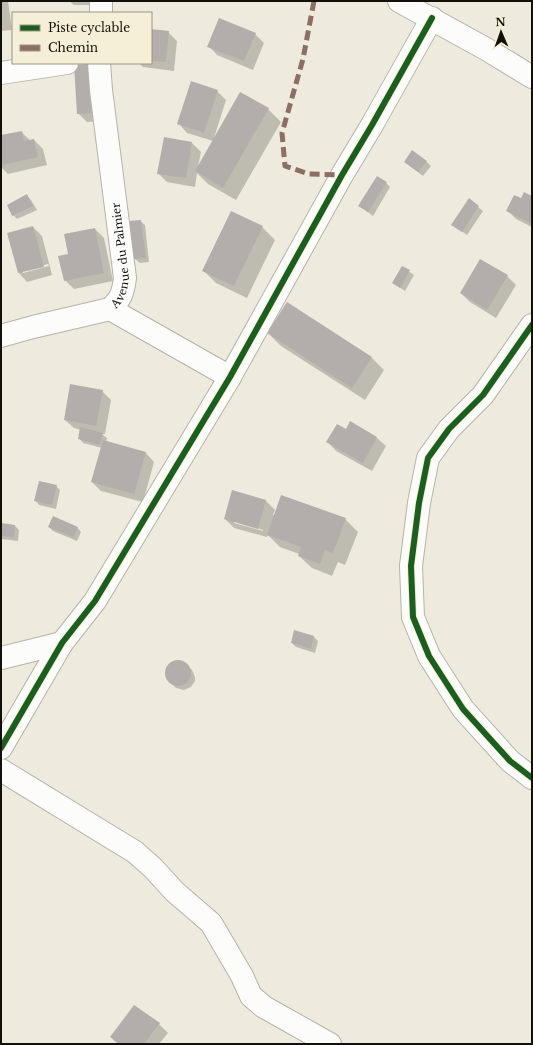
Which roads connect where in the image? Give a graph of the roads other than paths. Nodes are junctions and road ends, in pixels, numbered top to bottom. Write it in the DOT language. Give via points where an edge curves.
graph roads {
  1 [pos="101,1"];
  2 [pos="399,1"];
  3 [pos="101,12"];
  4 [pos="432,18"];
  5 [pos="60,64"];
  6 [pos="98,64"];
  7 [pos="1,73"];
  8 [pos="532,77"];
  9 [pos="110,309"];
  10 [pos="532,325"];
  11 [pos="1,336"];
  12 [pos="230,377"];
  13 [pos="62,643"];
  14 [pos="1,658"];
  15 [pos="1,748"];
  16 [pos="1,770"];
  17 [pos="532,778"];
  18 [pos="330,1044"];
  1 -- 3 [label="street"];
  2 -- 4 [label="street"];
  4 -- 8 [label="street"];
  4 -- 12 [label="street"];
  5 -- 7 [label="street"];
  6 -- 9 [label="street, Avenue du Palmier" via="125,278 124,290 118,302"];
  9 -- 11 [label="street, Avenue du Palmier" via="33,326"];
  9 -- 12 [label="street"];
  10 -- 17 [label="street" via="483,395 449,429 428,458 411,566 413,617 429,656 463,709 510,761"];
  12 -- 13 [label="street" via="95,601"];
  13 -- 14 [label="street"];
  13 -- 15 [label="street"];
  16 -- 18 [label="street" via="135,852 211,923 251,996 264,1007"];
}
